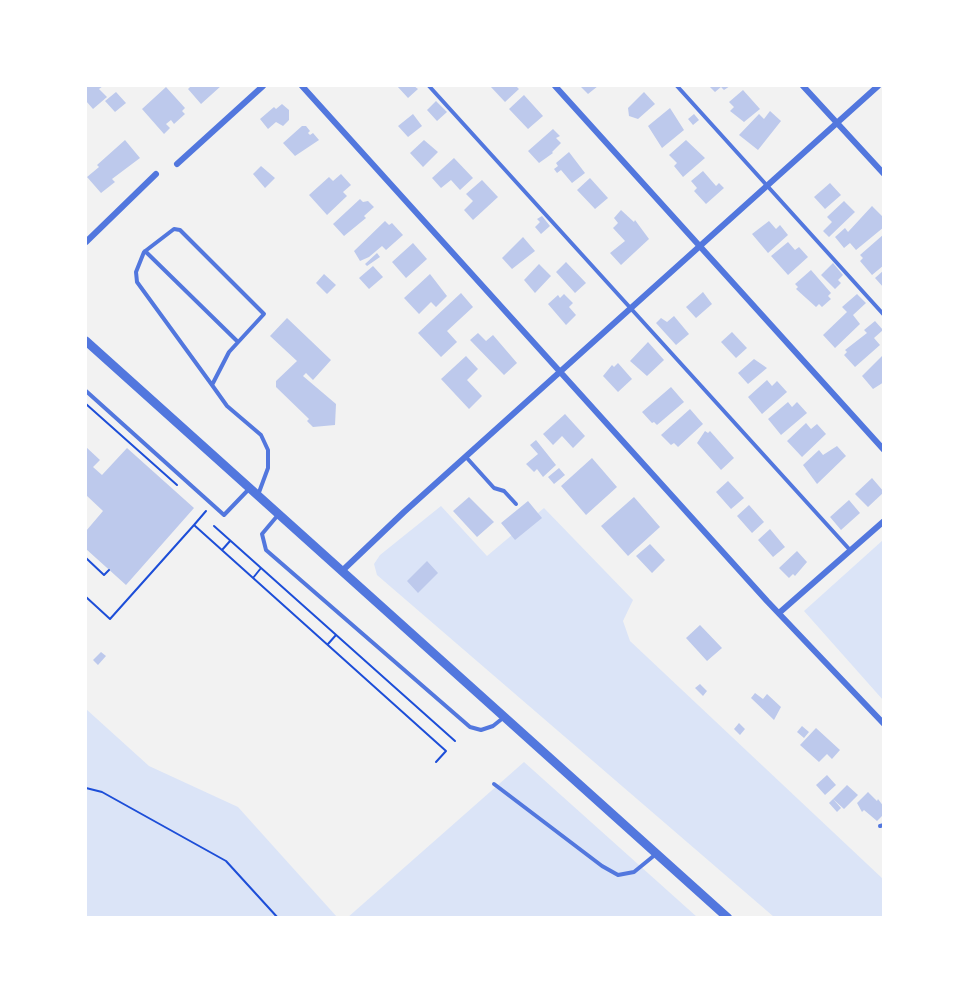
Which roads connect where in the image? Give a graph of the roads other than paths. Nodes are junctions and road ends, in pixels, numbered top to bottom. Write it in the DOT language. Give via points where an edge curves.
graph roads {
  1 [pos="263,86"];
  2 [pos="302,86"];
  3 [pos="429,86"];
  4 [pos="555,86"];
  5 [pos="677,86"];
  6 [pos="803,86"];
  7 [pos="878,86"];
  8 [pos="836,122"];
  9 [pos="177,164"];
  10 [pos="156,174"];
  11 [pos="884,174"];
  12 [pos="767,185"];
  13 [pos="86,242"];
  14 [pos="699,248"];
  15 [pos="145,251"];
  16 [pos="631,308"];
  17 [pos="884,315"];
  18 [pos="86,340"];
  19 [pos="238,342"];
  20 [pos="560,371"];
  21 [pos="212,385"];
  22 [pos="86,392"];
  23 [pos="884,450"];
  24 [pos="465,456"];
  25 [pos="249,488"];
  26 [pos="257,496"];
  27 [pos="516,504"];
  28 [pos="279,514"];
  29 [pos="884,521"];
  30 [pos="850,550"];
  31 [pos="342,571"];
  32 [pos="779,613"];
  33 [pos="505,717"];
  34 [pos="884,724"];
  35 [pos="494,784"];
  36 [pos="657,853"];
  37 [pos="728,918"];
  1 -- 9 [label="street"];
  2 -- 20 [label="street"];
  3 -- 16 [label="lane"];
  4 -- 14 [label="street"];
  5 -- 12 [label="lane"];
  6 -- 8 [label="street"];
  7 -- 8 [label="street"];
  8 -- 11 [label="street"];
  8 -- 12 [label="street"];
  10 -- 13 [label="street"];
  12 -- 14 [label="street"];
  12 -- 17 [label="lane"];
  14 -- 16 [label="street"];
  14 -- 23 [label="street"];
  15 -- 19 [label="lane"];
  15 -- 19 [label="lane" via="174,230 180,230 264,314"];
  15 -- 21 [label="lane" via="136,272 137,282"];
  16 -- 20 [label="street"];
  16 -- 30 [label="lane"];
  18 -- 25 [label="street"];
  19 -- 21 [label="lane" via="220,364"];
  20 -- 24 [label="street"];
  20 -- 32 [label="street"];
  21 -- 26 [label="lane" via="227,406 261,435 268,450 268,468"];
  22 -- 25 [label="lane" via="224,515"];
  24 -- 27 [label="lane" via="494,488 504,491"];
  24 -- 31 [label="street"];
  25 -- 26 [label="street"];
  26 -- 28 [label="street"];
  28 -- 31 [label="street"];
  28 -- 33 [label="lane" via="262,534 266,550 470,728 481,730"];
  29 -- 30 [label="street"];
  30 -- 32 [label="street"];
  31 -- 33 [label="street"];
  32 -- 34 [label="street"];
  33 -- 36 [label="street"];
  35 -- 36 [label="lane" via="618,875 634,872"];
  36 -- 37 [label="street"];
}
